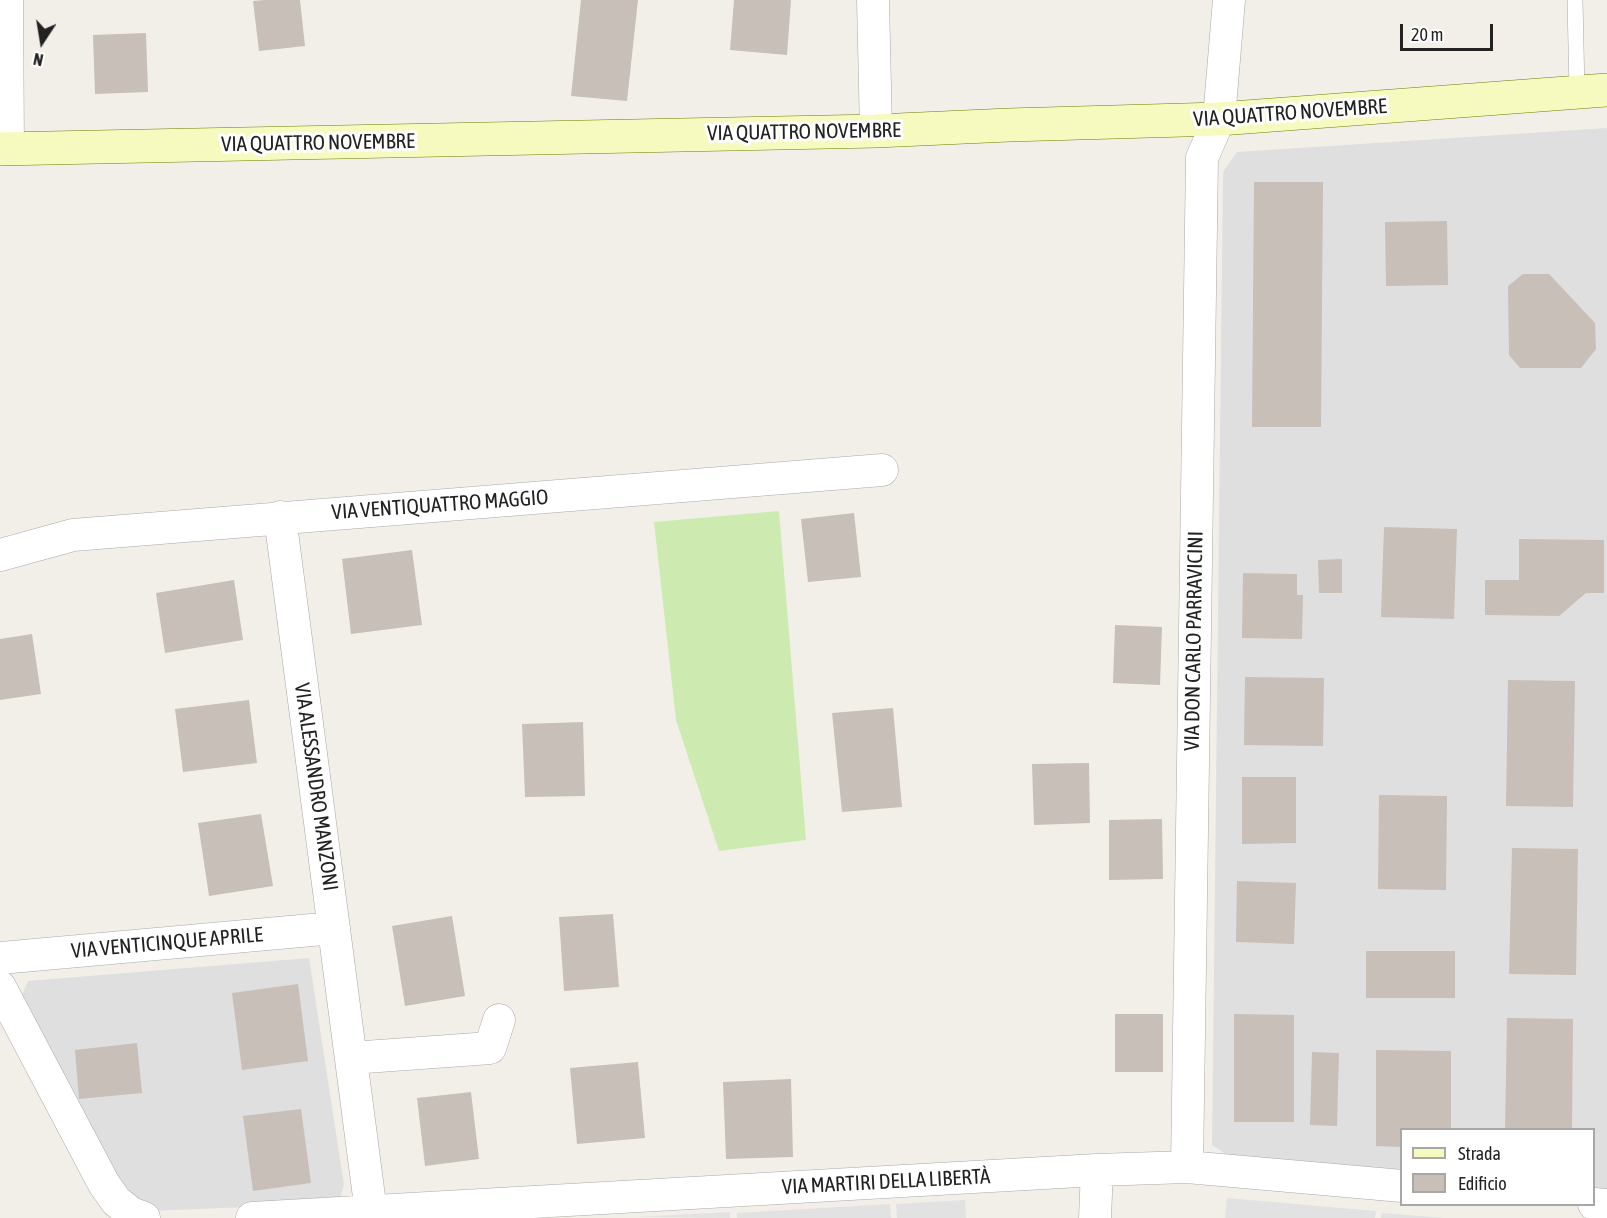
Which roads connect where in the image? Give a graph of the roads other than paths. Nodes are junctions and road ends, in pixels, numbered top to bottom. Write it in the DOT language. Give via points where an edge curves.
graph roads {
  1 [pos="7,0"];
  2 [pos="873,0"];
  3 [pos="1229,0"];
  4 [pos="1575,0"];
  5 [pos="1592,91"];
  6 [pos="1219,119"];
  7 [pos="876,131"];
  8 [pos="4,149"];
  9 [pos="882,470"];
  10 [pos="280,517"];
  11 [pos="0,555"];
  12 [pos="334,928"];
  13 [pos="0,958"];
  14 [pos="0,987"];
  15 [pos="500,1020"];
  16 [pos="351,1058"];
  17 [pos="1186,1167"];
  18 [pos="1097,1170"];
  19 [pos="1400,1186"];
  20 [pos="371,1212"];
  21 [pos="144,1218"];
  22 [pos="252,1218"];
  23 [pos="1095,1218"];
  1 -- 8 [label="street"];
  2 -- 7 [label="street"];
  3 -- 6 [label="street, VIA DON CARLO PARRAVICINI"];
  4 -- 5 [label="lane"];
  5 -- 6 [label="street, VIA QUATTRO NOVEMBRE"];
  6 -- 7 [label="street, VIA QUATTRO NOVEMBRE"];
  6 -- 17 [label="street, VIA DON CARLO PARRAVICINI" via="1202,159"];
  7 -- 8 [label="street, VIA QUATTRO NOVEMBRE"];
  9 -- 10 [label="street, VIA VENTIQUATTRO MAGGIO"];
  10 -- 11 [label="street, VIA VENTIQUATTRO MAGGIO" via="73,535"];
  10 -- 12 [label="street, VIA ALESSANDRO MANZONI"];
  12 -- 13 [label="street, VIA VENTICINQUE APRILE"];
  12 -- 16 [label="street, VIA ALESSANDRO MANZONI"];
  14 -- 21 [label="street" via="104,1184 116,1201"];
  15 -- 16 [label="street" via="490,1048"];
  16 -- 20 [label="street, VIA ALESSANDRO MANZONI"];
  17 -- 18 [label="street, VIA MARTIRI DELLA LIBERTÀ"];
  17 -- 19 [label="street, VIA MARTIRI DELLA LIBERTÀ"];
  18 -- 20 [label="street, VIA MARTIRI DELLA LIBERTÀ"];
  18 -- 23 [label="street"];
  20 -- 22 [label="street"];
}
